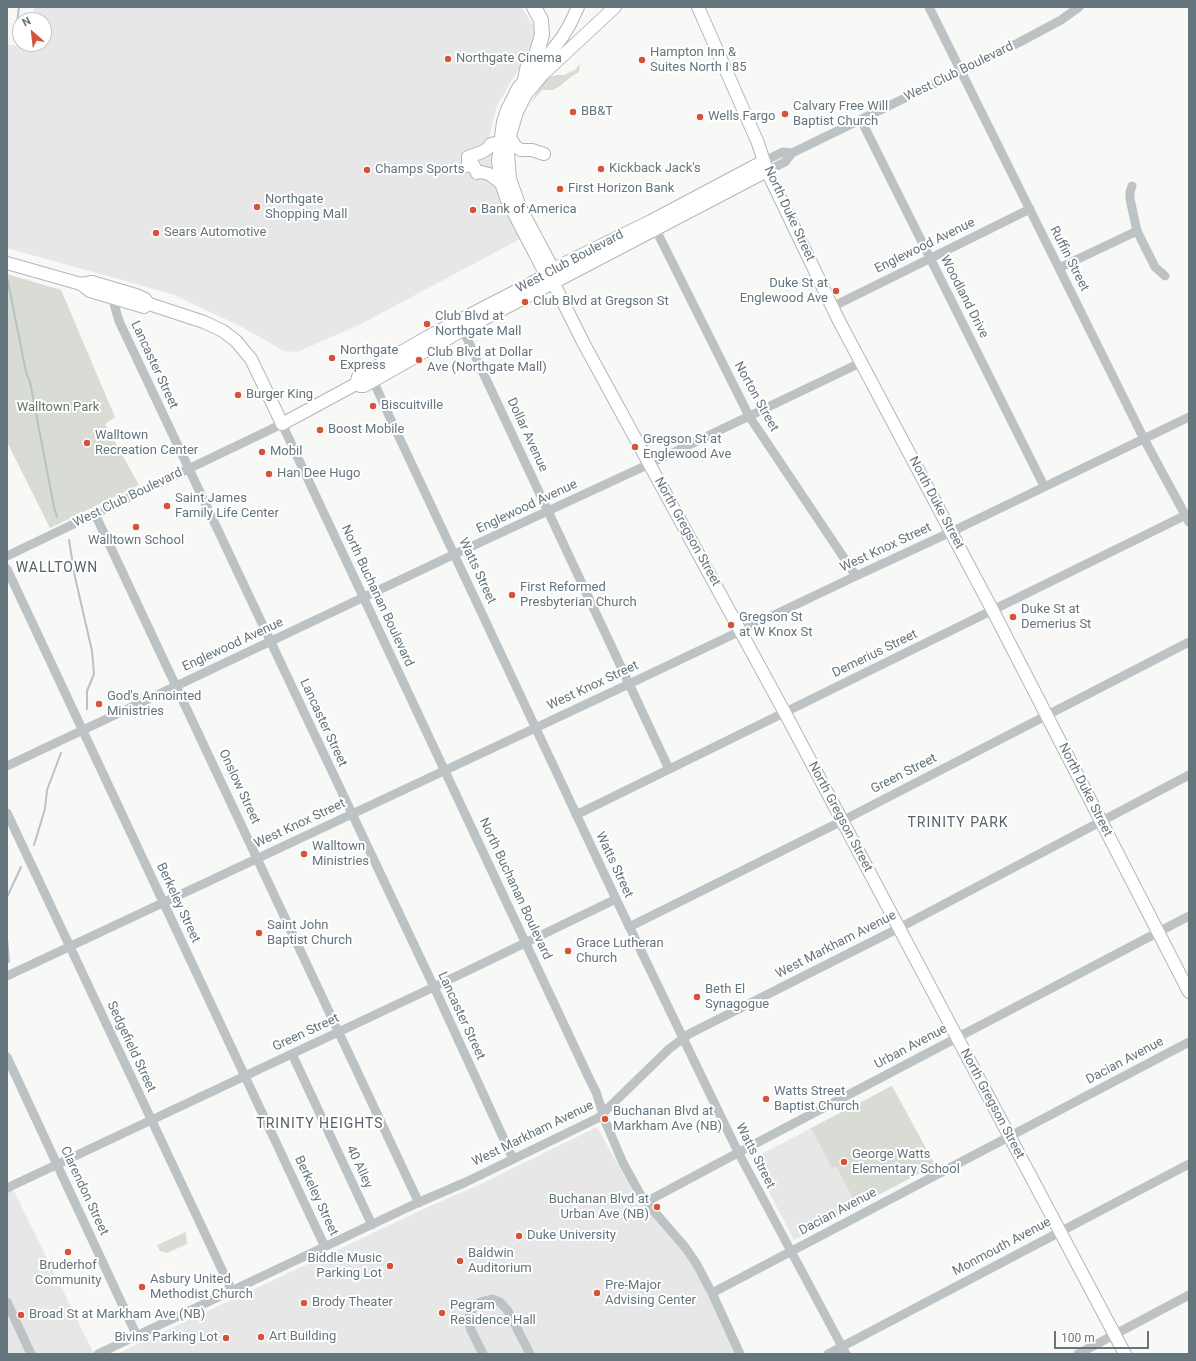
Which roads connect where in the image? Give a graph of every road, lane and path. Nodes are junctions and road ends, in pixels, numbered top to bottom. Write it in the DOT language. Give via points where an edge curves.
graph roads {
  1 [pos="534,7"];
  2 [pos="578,7"];
  3 [pos="615,7"];
  4 [pos="698,7"];
  5 [pos="929,7"];
  6 [pos="1079,7"];
  7 [pos="1067,11"];
  8 [pos="961,71"];
  9 [pos="525,80"];
  10 [pos="861,120"];
  11 [pos="505,140"];
  12 [pos="544,154"];
  13 [pos="766,166"];
  14 [pos="500,183"];
  15 [pos="1132,186"];
  16 [pos="1030,209"];
  17 [pos="653,225"];
  18 [pos="1137,232"];
  19 [pos="930,258"];
  20 [pos="7,263"];
  21 [pos="1059,268"];
  22 [pos="551,275"];
  23 [pos="1165,276"];
  24 [pos="81,284"];
  25 [pos="112,298"];
  26 [pos="149,304"];
  27 [pos="832,307"];
  28 [pos="463,330"];
  29 [pos="391,358"];
  30 [pos="862,362"];
  31 [pos="375,380"];
  32 [pos="356,384"];
  33 [pos="749,416"];
  34 [pos="1189,417"];
  35 [pos="282,424"];
  36 [pos="1144,439"];
  37 [pos="650,464"];
  38 [pos="189,470"];
  39 [pos="1044,486"];
  40 [pos="548,511"];
  41 [pos="95,514"];
  42 [pos="1187,519"];
  43 [pos="951,532"];
  44 [pos="455,554"];
  45 [pos="7,556"];
  46 [pos="7,569"];
  47 [pos="856,576"];
  48 [pos="363,598"];
  49 [pos="993,610"];
  50 [pos="741,631"];
  51 [pos="270,641"];
  52 [pos="1189,642"];
  53 [pos="629,684"];
  54 [pos="177,686"];
  55 [pos="784,713"];
  56 [pos="1047,716"];
  57 [pos="536,727"];
  58 [pos="83,731"];
  59 [pos="7,766"];
  60 [pos="668,769"];
  61 [pos="444,770"];
  62 [pos="1189,775"];
  63 [pos="7,813"];
  64 [pos="352,814"];
  65 [pos="576,815"];
  66 [pos="842,820"];
  67 [pos="1100,821"];
  68 [pos="258,858"];
  69 [pos="616,899"];
  70 [pos="163,903"];
  71 [pos="1189,916"];
  72 [pos="629,927"];
  73 [pos="899,928"];
  74 [pos="1159,932"];
  75 [pos="526,942"];
  76 [pos="70,947"];
  77 [pos="7,976"];
  78 [pos="434,987"];
  79 [pos="1189,992"];
  80 [pos="339,1032"];
  81 [pos="683,1038"];
  82 [pos="958,1038"];
  83 [pos="1189,1042"];
  84 [pos="292,1054"];
  85 [pos="7,1057"];
  86 [pos="245,1076"];
  87 [pos="603,1115"];
  88 [pos="152,1120"];
  89 [pos="1010,1136"];
  90 [pos="738,1152"];
  91 [pos="513,1159"];
  92 [pos="1189,1164"];
  93 [pos="57,1165"];
  94 [pos="7,1188"];
  95 [pos="646,1202"];
  96 [pos="419,1203"];
  97 [pos="372,1225"];
  98 [pos="1060,1231"];
  99 [pos="325,1247"];
  100 [pos="791,1252"];
  101 [pos="232,1292"];
  102 [pos="712,1293"];
  103 [pos="1189,1295"];
  104 [pos="7,1302"];
  105 [pos="1114,1335"];
  106 [pos="137,1336"];
  107 [pos="844,1350"];
  108 [pos="31,1354"];
  109 [pos="98,1354"];
  110 [pos="483,1354"];
  111 [pos="530,1354"];
  112 [pos="740,1354"];
  113 [pos="828,1354"];
  114 [pos="1078,1354"];
  115 [pos="1125,1354"];
  1 -- 9 [label="highway" via="541,20 542,35 537,52 528,65"];
  2 -- 9 [label="main road, North Gregson Street" via="558,42"];
  3 -- 11 [label="main road, North Gregson Street" via="543,74 526,94"];
  4 -- 13 [label="main road, North Duke Street"];
  5 -- 8 [label="street, Ruffin Street"];
  6 -- 7 [label="street, West Club Boulevard"];
  7 -- 8 [label="street, West Club Boulevard" via="1043,30"];
  8 -- 10 [label="street, West Club Boulevard"];
  8 -- 16 [label="street, Ruffin Street"];
  9 -- 11 [label="main road, North Gregson Street" via="518,88 503,122"];
  10 -- 13 [label="street, West Club Boulevard" via="792,153 785,162"];
  10 -- 19 [label="street, Woodland Drive"];
  11 -- 12 [label="main road" via="521,150"];
  11 -- 14 [label="main road, North Gregson Street" via="498,161"];
  11 -- 14 [label="main road" via="491,144 482,152 468,157 470,165 477,172 489,174"];
  11 -- 22 [label="main road, North Gregson Street" via="513,189"];
  13 -- 17 [label="main road, West Club Boulevard"];
  13 -- 27 [label="main road, North Duke Street"];
  14 -- 22 [label="main road, North Gregson Street" via="512,211"];
  15 -- 18 [label="street" via="1130,199"];
  16 -- 19 [label="street, Englewood Avenue"];
  16 -- 21 [label="street, Ruffin Street"];
  17 -- 22 [label="main road, West Club Boulevard"];
  17 -- 33 [label="street, Norton Street"];
  18 -- 21 [label="street"];
  18 -- 23 [label="street" via="1155,267"];
  19 -- 27 [label="street, Englewood Avenue"];
  19 -- 39 [label="street, Woodland Drive"];
  20 -- 24 [label="main road"];
  21 -- 36 [label="street, Ruffin Street"];
  22 -- 28 [label="main road, West Club Boulevard"];
  22 -- 29 [label="main road, West Club Boulevard"];
  22 -- 37 [label="main road, North Gregson Street" via="584,344"];
  24 -- 25 [label="main road" via="90,291"];
  24 -- 26 [label="main road" via="92,282 136,295 146,299"];
  25 -- 26 [label="main road" via="144,307"];
  25 -- 38 [label="street, Lancaster Street" via="119,322"];
  26 -- 35 [label="main road" via="208,324 233,339 246,352 256,368"];
  27 -- 30 [label="main road, North Duke Street"];
  28 -- 31 [label="main road, West Club Boulevard"];
  28 -- 40 [label="street, Dollar Avenue"];
  29 -- 31 [label="main road" via="378,369"];
  29 -- 32 [label="main road, West Club Boulevard" via="358,377"];
  30 -- 33 [label="street, Englewood Avenue"];
  30 -- 43 [label="main road, North Duke Street"];
  31 -- 32 [label="main road, West Club Boulevard" via="362,386"];
  31 -- 44 [label="street, Watts Street" via="376,387"];
  32 -- 35 [label="main road, West Club Boulevard"];
  33 -- 37 [label="street, Englewood Avenue"];
  33 -- 47 [label="street, Norton Street"];
  34 -- 36 [label="street, West Knox Street"];
  35 -- 38 [label="street, West Club Boulevard"];
  35 -- 48 [label="street, North Buchanan Boulevard"];
  36 -- 39 [label="street, West Knox Street"];
  36 -- 42 [label="street, Ruffin Street"];
  37 -- 40 [label="street, Englewood Avenue"];
  37 -- 50 [label="main road, North Gregson Street"];
  38 -- 41 [label="street, West Club Boulevard"];
  38 -- 51 [label="street, Lancaster Street"];
  39 -- 43 [label="street, West Knox Street"];
  40 -- 44 [label="street, Englewood Avenue"];
  40 -- 53 [label="street, Dollar Avenue"];
  41 -- 45 [label="street, West Club Boulevard"];
  41 -- 54 [label="street, Onslow Street"];
  42 -- 49 [label="street, Demerius Street"];
  43 -- 47 [label="street, West Knox Street"];
  43 -- 49 [label="main road, North Duke Street"];
  44 -- 48 [label="street, Englewood Avenue"];
  44 -- 57 [label="street, Watts Street"];
  46 -- 58 [label="street, Berkeley Street"];
  47 -- 50 [label="street, West Knox Street"];
  48 -- 51 [label="street, Englewood Avenue"];
  48 -- 61 [label="street, North Buchanan Boulevard"];
  49 -- 55 [label="street, Demerius Street"];
  49 -- 56 [label="main road, North Duke Street"];
  50 -- 53 [label="street, West Knox Street"];
  50 -- 55 [label="main road, North Gregson Street"];
  51 -- 54 [label="street, Englewood Avenue"];
  51 -- 64 [label="street, Lancaster Street"];
  52 -- 56 [label="street, Green Street"];
  53 -- 57 [label="street, West Knox Street"];
  53 -- 60 [label="street, Dollar Avenue"];
  54 -- 58 [label="street, Englewood Avenue"];
  54 -- 68 [label="street, Onslow Street"];
  55 -- 60 [label="street, Demerius Street"];
  55 -- 66 [label="main road, North Gregson Street"];
  56 -- 66 [label="street, Green Street"];
  56 -- 67 [label="main road, North Duke Street"];
  57 -- 61 [label="street, West Knox Street"];
  57 -- 65 [label="street, Watts Street"];
  58 -- 59 [label="street, Englewood Avenue"];
  58 -- 70 [label="street, Berkeley Street"];
  60 -- 65 [label="street, Demerius Street"];
  61 -- 64 [label="street, West Knox Street"];
  61 -- 75 [label="street, North Buchanan Boulevard"];
  62 -- 67 [label="street, West Markham Avenue"];
  63 -- 76 [label="street, Sedgefield Street"];
  64 -- 68 [label="street, West Knox Street"];
  64 -- 78 [label="street, Lancaster Street"];
  65 -- 69 [label="street, Watts Street"];
  66 -- 72 [label="street, Green Street"];
  66 -- 73 [label="main road, North Gregson Street"];
  67 -- 73 [label="street, West Markham Avenue"];
  67 -- 74 [label="main road, North Duke Street"];
  68 -- 70 [label="street, West Knox Street"];
  68 -- 80 [label="street, Onslow Street"];
  69 -- 72 [label="street, Watts Street"];
  69 -- 75 [label="street, Green Street"];
  70 -- 76 [label="street, West Knox Street"];
  70 -- 86 [label="street, Berkeley Street"];
  71 -- 74 [label="street, Urban Avenue"];
  72 -- 81 [label="street, Watts Street"];
  73 -- 81 [label="street, West Markham Avenue"];
  73 -- 82 [label="main road, North Gregson Street"];
  74 -- 79 [label="main road, North Duke Street"];
  74 -- 82 [label="street, Urban Avenue"];
  75 -- 78 [label="street, Green Street"];
  75 -- 87 [label="street, North Buchanan Boulevard" via="596,1092"];
  76 -- 77 [label="street, West Knox Street"];
  76 -- 88 [label="street, Sedgefield Street"];
  78 -- 80 [label="street, Green Street"];
  78 -- 91 [label="street, Lancaster Street"];
  80 -- 84 [label="street, Green Street"];
  80 -- 96 [label="street, Onslow Street"];
  81 -- 87 [label="street, West Markham Avenue"];
  81 -- 90 [label="street, Watts Street"];
  82 -- 89 [label="main road, North Gregson Street"];
  82 -- 90 [label="street, Urban Avenue"];
  83 -- 89 [label="street, Dacian Avenue"];
  84 -- 86 [label="street, Green Street"];
  84 -- 97 [label="street, 40 Alley"];
  85 -- 93 [label="street, Clarendon Street"];
  86 -- 88 [label="street, Green Street"];
  86 -- 99 [label="street, Berkeley Street"];
  87 -- 91 [label="street, West Markham Avenue"];
  87 -- 95 [label="street, North Buchanan Boulevard" via="624,1164"];
  88 -- 93 [label="street, Green Street"];
  88 -- 101 [label="street, Sedgefield Street"];
  89 -- 98 [label="main road, North Gregson Street"];
  89 -- 100 [label="street, Dacian Avenue"];
  90 -- 95 [label="street, Urban Avenue"];
  90 -- 100 [label="street, Watts Street"];
  91 -- 96 [label="street, West Markham Avenue"];
  92 -- 98 [label="street, Monmouth Avenue"];
  93 -- 94 [label="street, Green Street"];
  93 -- 106 [label="street, Clarendon Street"];
  95 -- 102 [label="street, North Buchanan Boulevard" via="685,1247"];
  96 -- 97 [label="street, West Markham Avenue"];
  97 -- 99 [label="street, West Markham Avenue"];
  98 -- 105 [label="main road, North Gregson Street"];
  98 -- 107 [label="street, Monmouth Avenue"];
  99 -- 101 [label="street, West Markham Avenue"];
  100 -- 102 [label="street, Dacian Avenue"];
  100 -- 107 [label="street, Watts Street"];
  101 -- 106 [label="street, West Markham Avenue"];
  102 -- 112 [label="street, North Buchanan Boulevard"];
  103 -- 105 [label="street"];
  104 -- 108 [label="street"];
  105 -- 114 [label="street"];
  105 -- 115 [label="main road, North Gregson Street"];
  106 -- 109 [label="street, West Markham Avenue"];
  107 -- 113 [label="street, Monmouth Avenue"];
  110 -- 111 [label="street" via="468,1319 474,1305 492,1299 500,1302 508,1311"];
}
